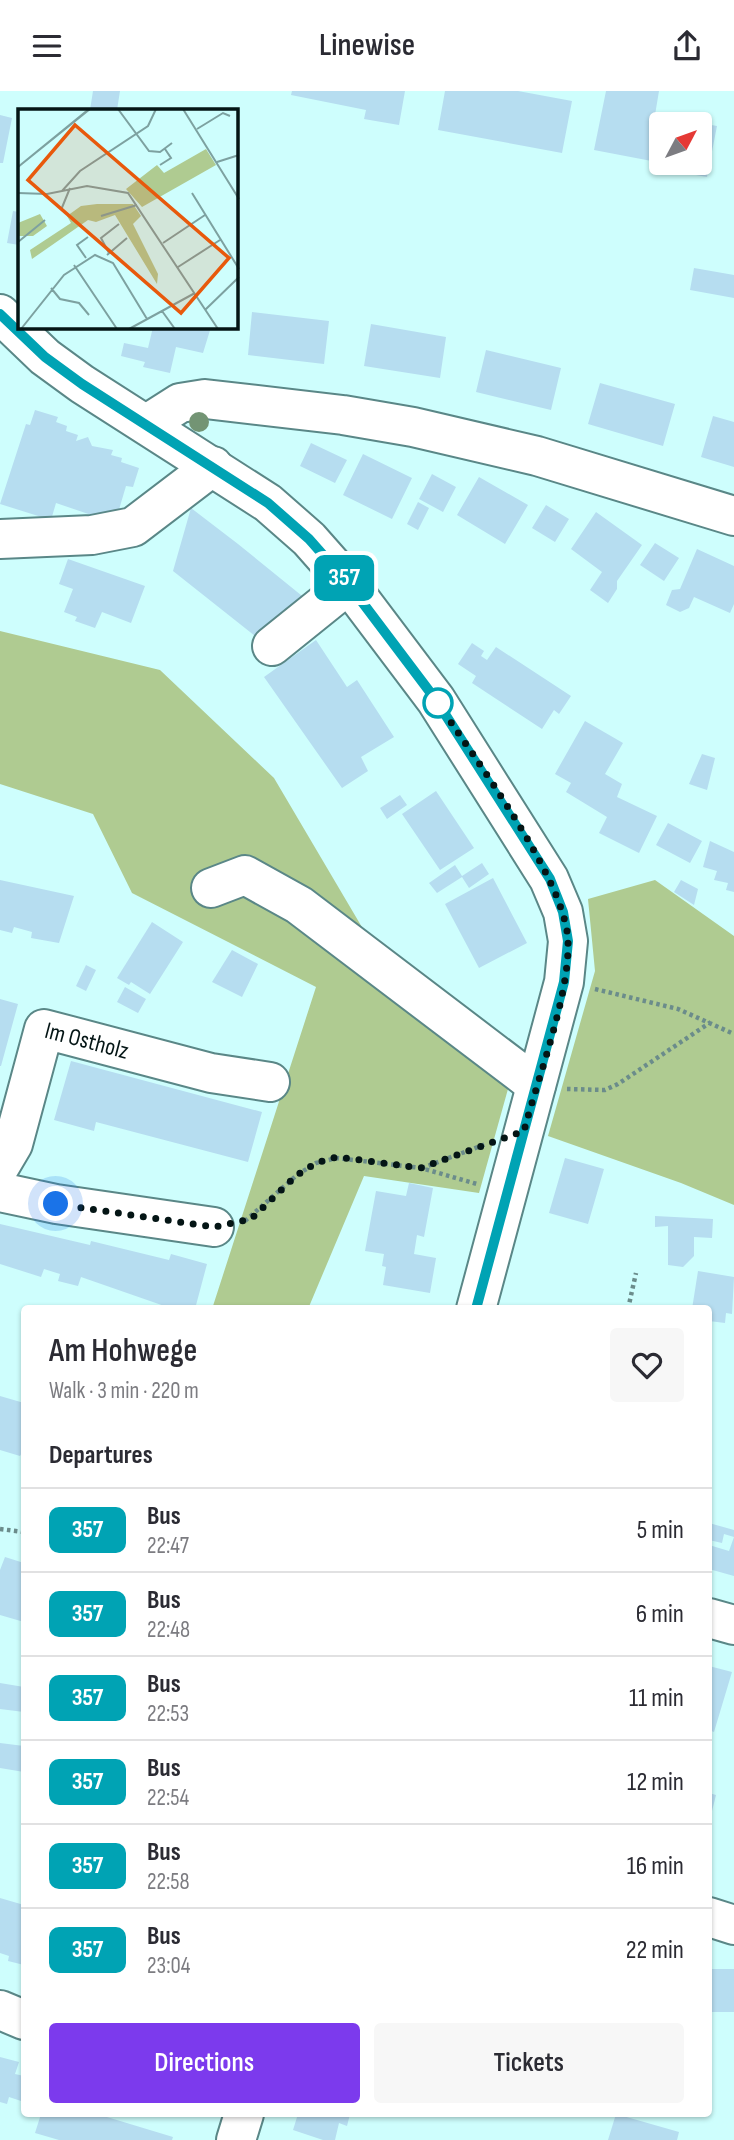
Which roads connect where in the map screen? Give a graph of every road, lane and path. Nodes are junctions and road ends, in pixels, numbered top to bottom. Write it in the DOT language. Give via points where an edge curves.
graph roads {
  1 [pos="0,314"];
  2 [pos="246,402"];
  3 [pos="147,424"];
  4 [pos="206,461"];
  5 [pos="734,516"];
  6 [pos="0,538"];
  7 [pos="349,584"];
  8 [pos="272,646"];
  9 [pos="211,888"];
  10 [pos="564,982"];
  11 [pos="711,1022"];
  12 [pos="734,1034"];
  13 [pos="270,1082"];
  14 [pos="536,1085"];
  15 [pos="524,1131"];
  16 [pos="0,1166"];
  17 [pos="421,1168"];
  18 [pos="0,1192"];
  19 [pos="508,1194"];
  20 [pos="214,1227"];
  21 [pos="636,1273"];
  22 [pos="477,1305"];
  23 [pos="629,1305"];
  24 [pos="0,1529"];
  25 [pos="21,1532"];
  26 [pos="712,1619"];
  27 [pos="734,1625"];
  28 [pos="712,1918"];
  29 [pos="734,1925"];
  30 [pos="0,2010"];
  31 [pos="21,2019"];
  32 [pos="243,2117"];
  33 [pos="236,2140"];
  1 -- 3 [label="street" via="45,357"];
  2 -- 3 [label="street" via="205,399 180,403"];
  2 -- 4 [label="street" via="215,427"];
  2 -- 5 [label="street" via="413,426 537,456"];
  3 -- 4 [label="street"];
  4 -- 6 [label="street" via="133,527 92,535"];
  4 -- 7 [label="street" via="268,503 309,539"];
  7 -- 8 [label="street"];
  7 -- 10 [label="street" via="436,700 550,879 568,941"];
  9 -- 14 [label="street" via="245,876 299,905"];
  10 -- 11 [label="path" via="678,1009"];
  10 -- 14 [label="street"];
  11 -- 12 [label="path"];
  11 -- 14 [label="path" via="605,1090"];
  13 -- 16 [label="street, Im Ostholz" via="211,1073 44,1029 13,1144"];
  14 -- 15 [label="street"];
  15 -- 17 [label="path"];
  15 -- 19 [label="street"];
  17 -- 19 [label="path"];
  17 -- 20 [label="path" via="337,1157 297,1175 251,1219"];
  18 -- 20 [label="street"];
  19 -- 22 [label="street"];
  21 -- 23 [label="path"];
  24 -- 25 [label="path"];
  26 -- 27 [label="street"];
  28 -- 29 [label="street"];
  30 -- 31 [label="street"];
  32 -- 33 [label="street"];
}
